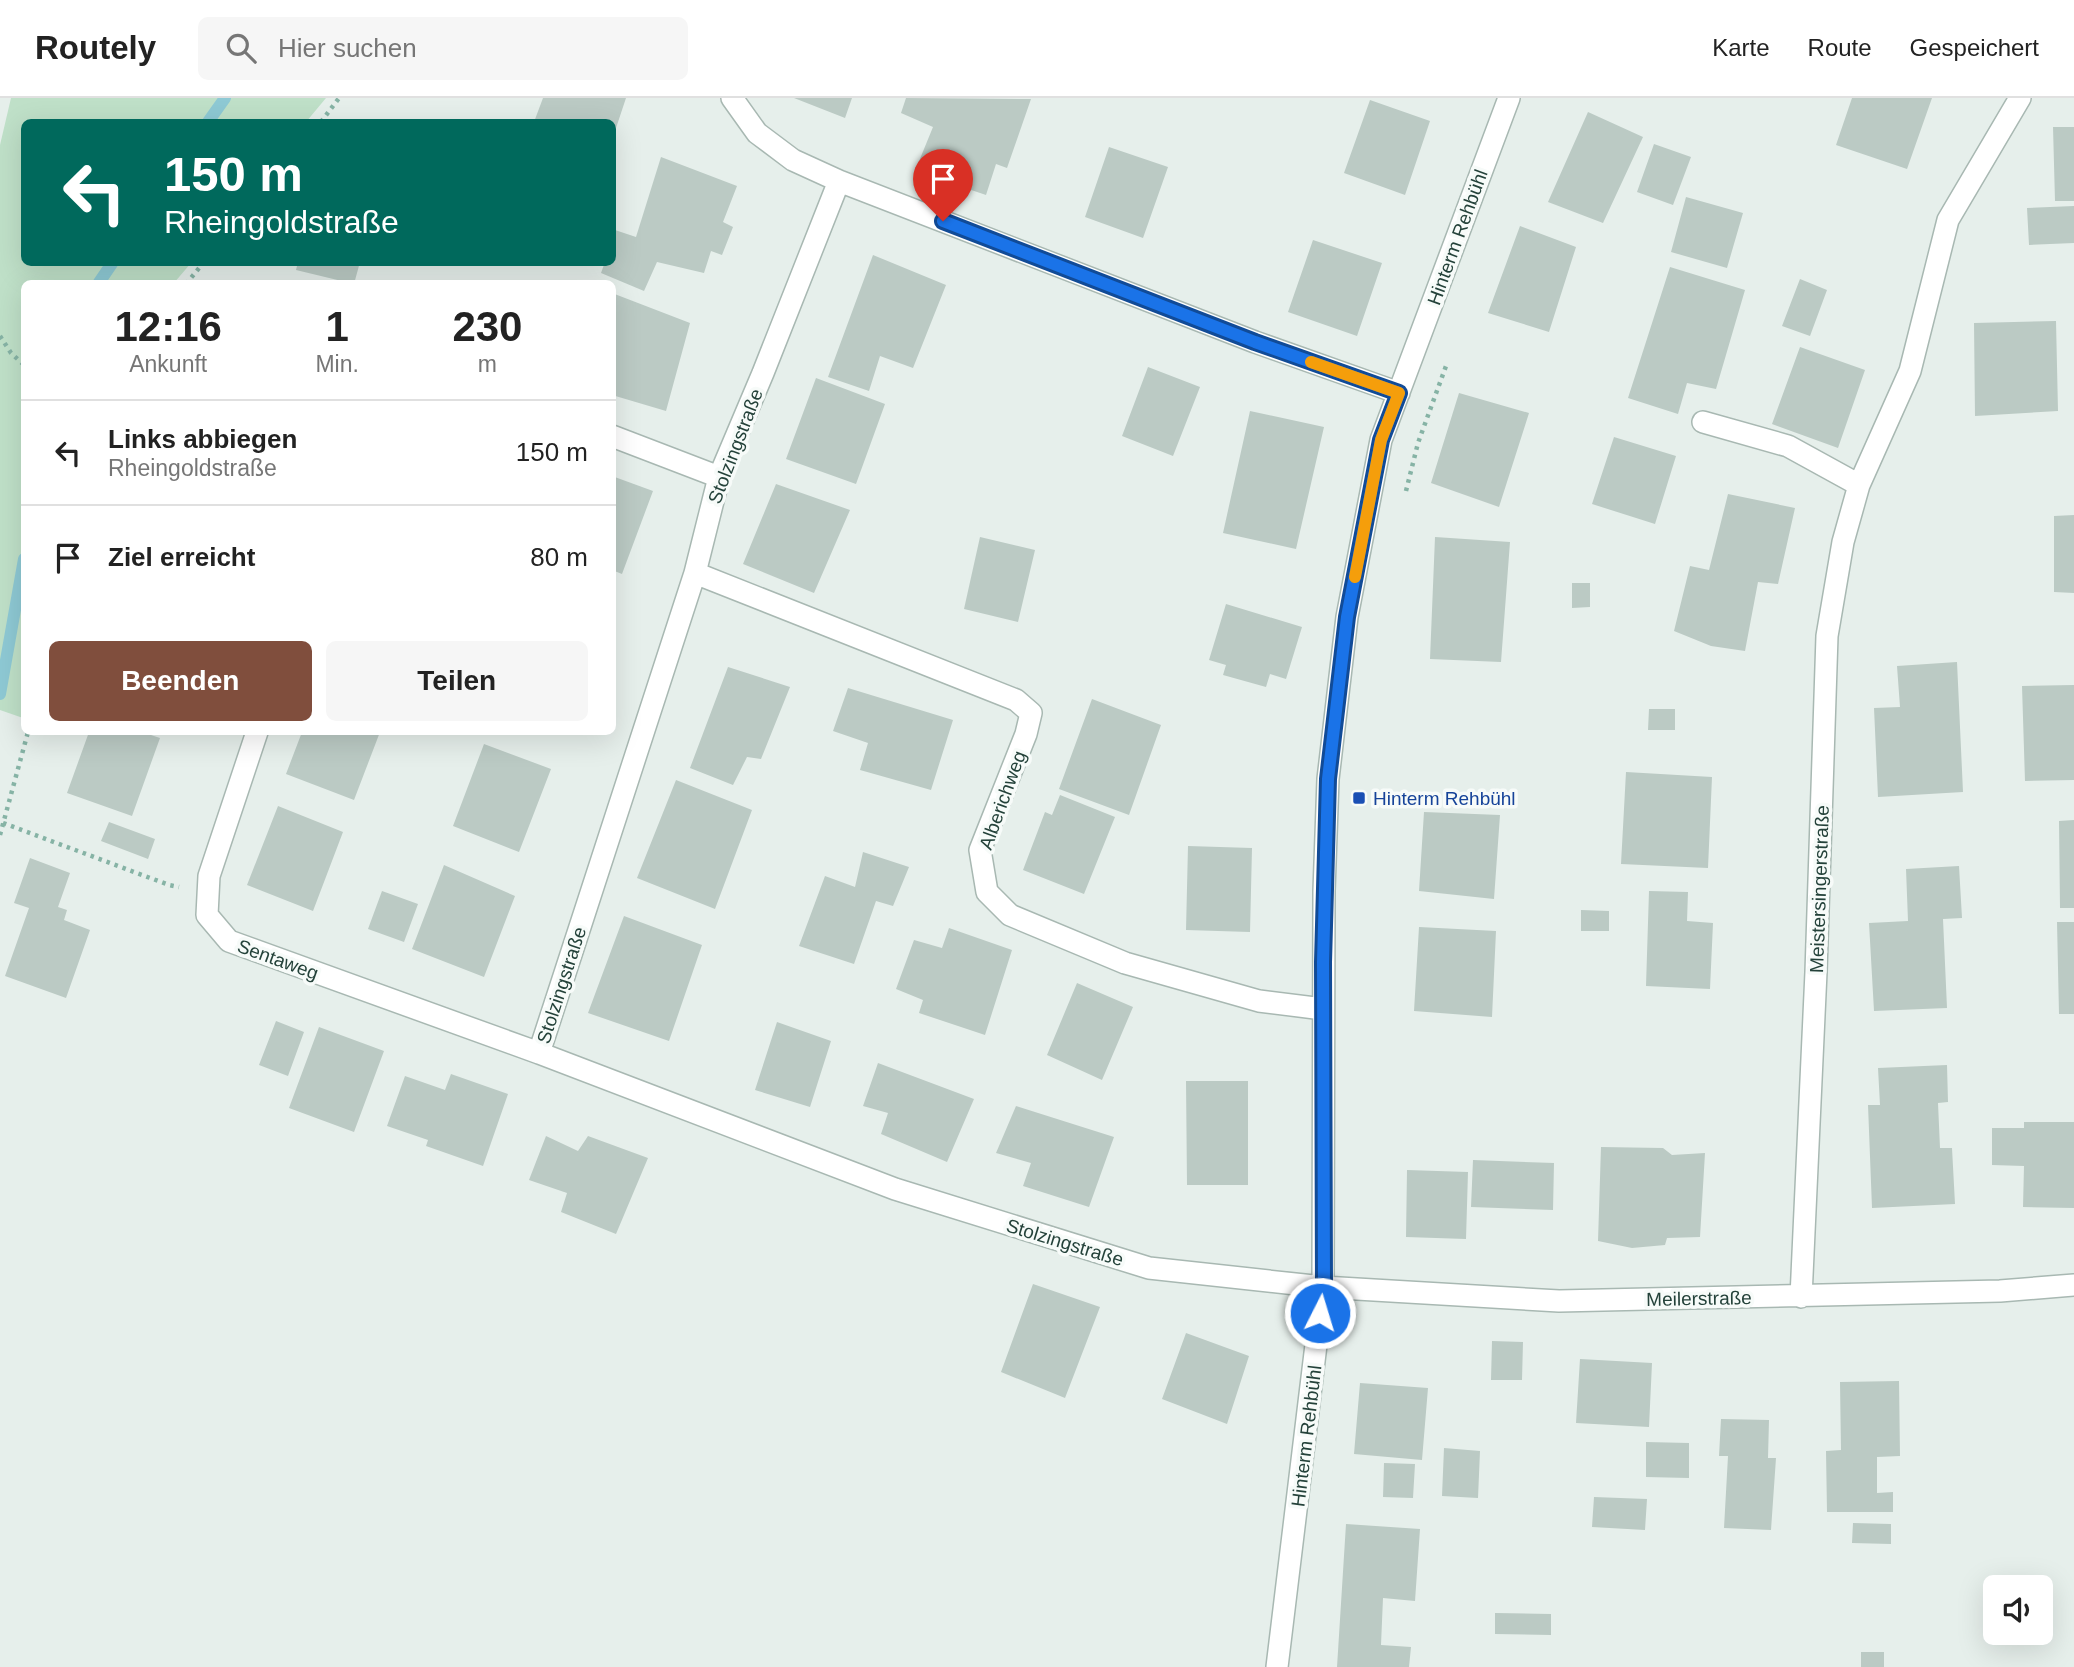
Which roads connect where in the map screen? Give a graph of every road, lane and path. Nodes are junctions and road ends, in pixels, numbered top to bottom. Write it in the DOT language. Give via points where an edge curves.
graph roads {
  1 [pos="338,98"];
  2 [pos="732,98"];
  3 [pos="1509,98"];
  4 [pos="2020,98"];
  5 [pos="323,119"];
  6 [pos="839,181"];
  7 [pos="201,266"];
  8 [pos="189,280"];
  9 [pos="0,336"];
  10 [pos="1449,356"];
  11 [pos="21,362"];
  12 [pos="1399,393"];
  13 [pos="1703,422"];
  14 [pos="616,438"];
  15 [pos="719,477"];
  16 [pos="1858,485"];
  17 [pos="1405,497"];
  18 [pos="695,573"];
  19 [pos="27,735"];
  20 [pos="256,735"];
  21 [pos="3,823"];
  22 [pos="0,835"];
  23 [pos="208,891"];
  24 [pos="1323,1009"];
  25 [pos="539,1053"];
  26 [pos="2074,1285"];
  27 [pos="1324,1287"];
  28 [pos="1801,1297"];
  29 [pos="1277,1667"];
  1 -- 5 [label="path"];
  2 -- 6 [label="street" via="757,134 793,160"];
  3 -- 12 [label="street, Hinterm Rehbühl"];
  4 -- 16 [label="street, Meistersingerstraße" via="1948,220 1910,371"];
  6 -- 12 [label="street"];
  6 -- 15 [label="street, Stolzingstraße"];
  7 -- 8 [label="path"];
  9 -- 11 [label="path"];
  10 -- 17 [label="path"];
  12 -- 24 [label="street, Hinterm Rehbühl" via="1381,440 1347,617 1328,779"];
  13 -- 16 [label="street" via="1788,446"];
  14 -- 15 [label="street"];
  15 -- 18 [label="street, Stolzingstraße"];
  16 -- 28 [label="street, Meistersingerstraße" via="1827,636"];
  18 -- 24 [label="street, Alberichweg" via="1016,700 1031,713 980,850 987,892 1010,915 1125,963 1259,1001"];
  18 -- 25 [label="street, Stolzingstraße"];
  19 -- 21 [label="path"];
  20 -- 23 [label="street, Sentaweg"];
  21 -- 22 [label="path"];
  21 -- 23 [label="path" via="169,885"];
  23 -- 25 [label="street, Sentaweg" via="207,915 229,941"];
  24 -- 27 [label="street, Hinterm Rehbühl"];
  25 -- 27 [label="street, Stolzingstraße" via="895,1189 1149,1268"];
  26 -- 28 [label="street, Meilerstraße"];
  27 -- 28 [label="street, Meilerstraße" via="1559,1301"];
  27 -- 29 [label="street, Hinterm Rehbühl"];
}
